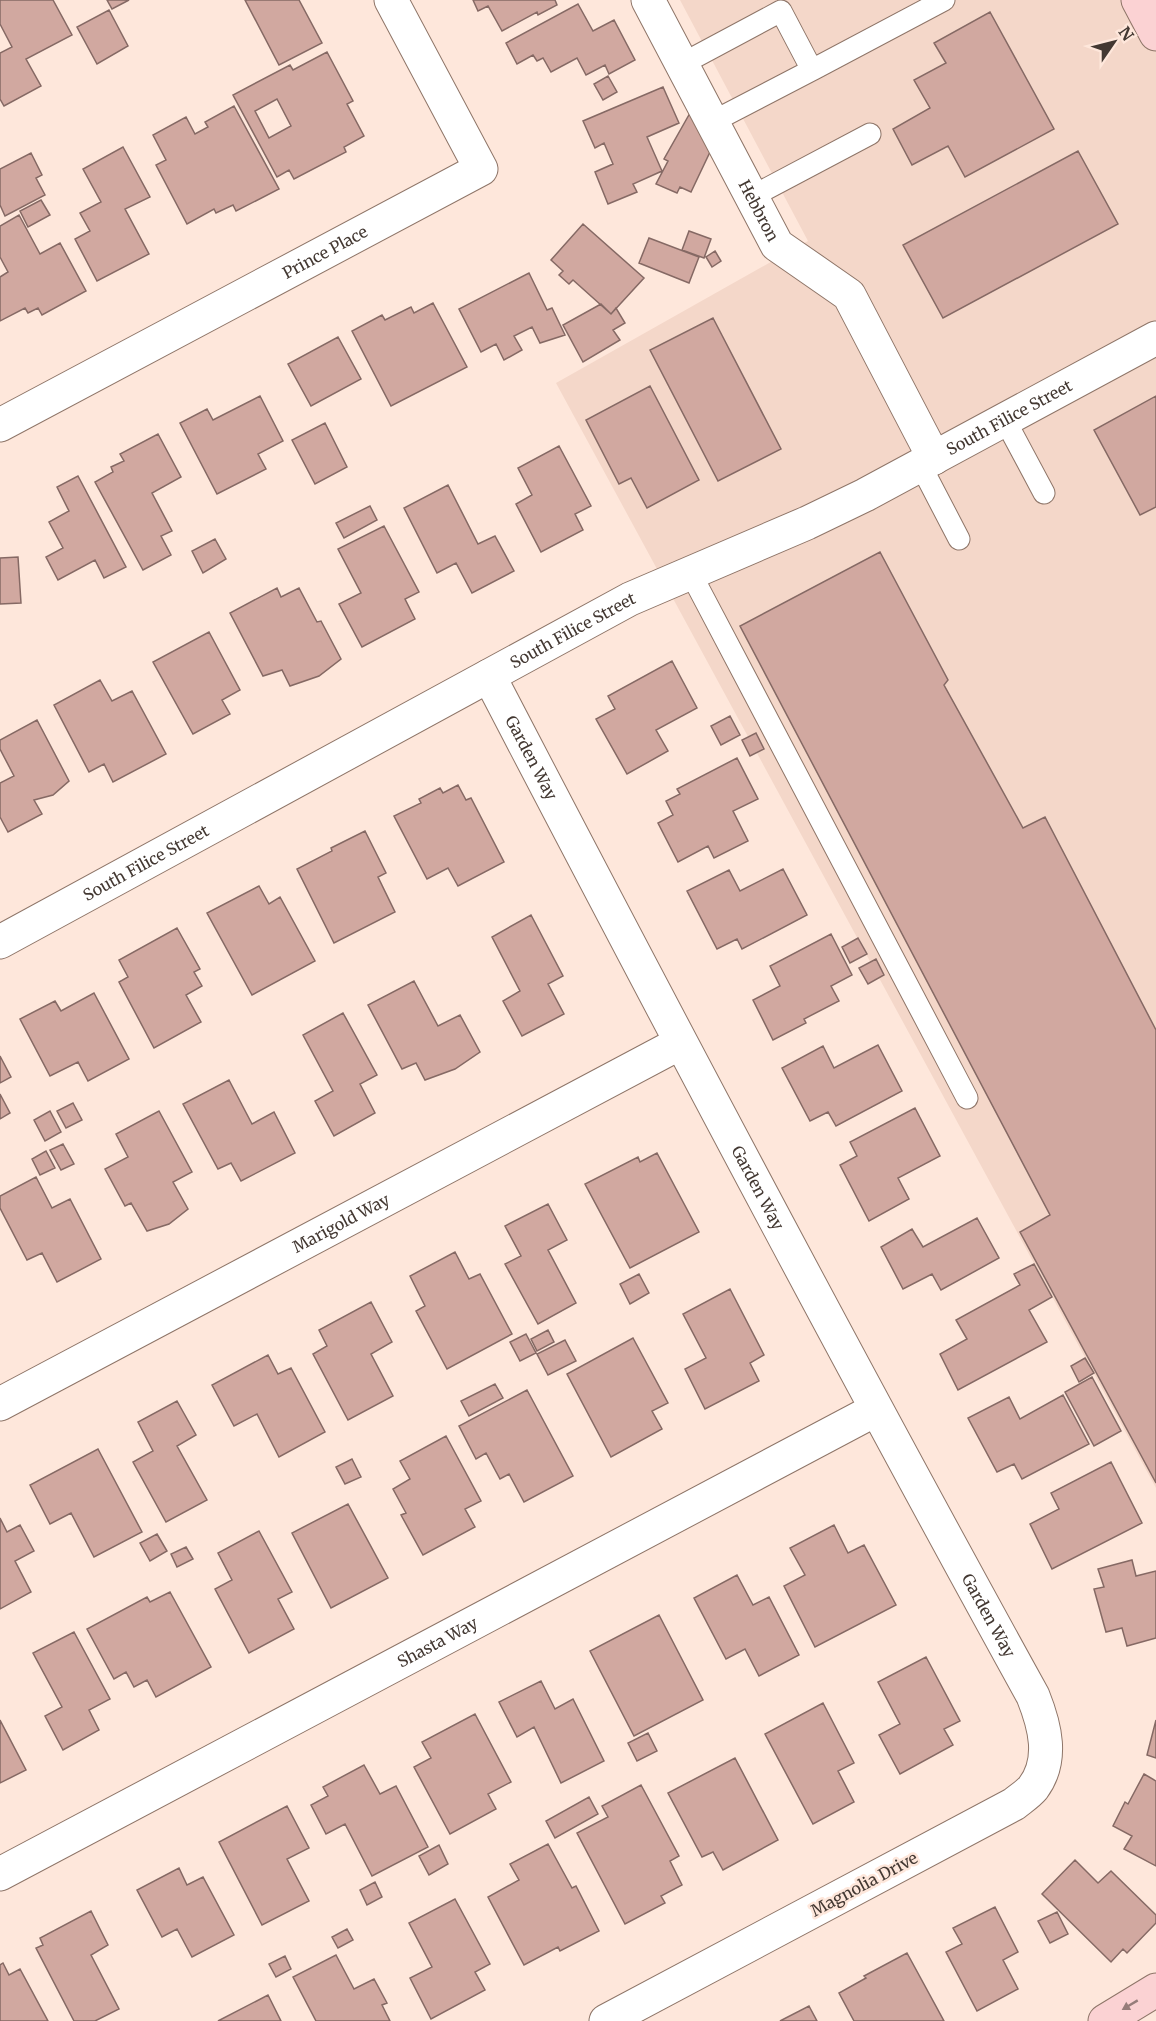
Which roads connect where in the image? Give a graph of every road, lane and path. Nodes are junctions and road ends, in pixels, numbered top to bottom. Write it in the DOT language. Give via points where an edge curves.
graph roads {
  1 [pos="391,0"];
  2 [pos="648,0"];
  3 [pos="944,0"];
  4 [pos="1138,0"];
  5 [pos="1156,34"];
  6 [pos="681,64"];
  7 [pos="812,70"];
  8 [pos="712,122"];
  9 [pos="870,134"];
  10 [pos="751,197"];
  11 [pos="1156,338"];
  12 [pos="1005,420"];
  13 [pos="0,425"];
  14 [pos="928,462"];
  15 [pos="1044,493"];
  16 [pos="959,539"];
  17 [pos="690,572"];
  18 [pos="489,676"];
  19 [pos="0,942"];
  20 [pos="680,1043"];
  21 [pos="967,1098"];
  22 [pos="0,1404"];
  23 [pos="875,1410"];
  24 [pos="1033,1696"];
  25 [pos="0,1874"];
  26 [pos="1156,1990"];
  27 [pos="606,2021"];
  28 [pos="1105,2021"];
  1 -- 13 [label="street, Prince Place" via="481,169"];
  2 -- 6 [label="street, Hebbron"];
  3 -- 7 [label="lane"];
  4 -- 5 [label="main road"];
  6 -- 7 [label="lane" via="782,11"];
  6 -- 8 [label="street, Hebbron"];
  7 -- 8 [label="lane"];
  8 -- 10 [label="street, Hebbron"];
  9 -- 10 [label="lane"];
  10 -- 14 [label="street, Hebbron" via="777,245 849,295"];
  11 -- 12 [label="street, South Filice Street"];
  12 -- 14 [label="street, South Filice Street"];
  12 -- 15 [label="lane"];
  14 -- 16 [label="lane"];
  14 -- 17 [label="street, South Filice Street" via="807,523"];
  17 -- 18 [label="street, South Filice Street" via="630,599"];
  17 -- 21 [label="lane"];
  18 -- 19 [label="street, South Filice Street"];
  18 -- 20 [label="street, Garden Way"];
  20 -- 22 [label="street, Marigold Way"];
  20 -- 23 [label="street, Garden Way"];
  23 -- 24 [label="street, Garden Way"];
  23 -- 25 [label="street, Shasta Way"];
  24 -- 27 [label="street, Magnolia Drive" via="1046,1735 1046,1754 1032,1789 1014,1804"];
  26 -- 28 [label="main road, one-way"];
}
